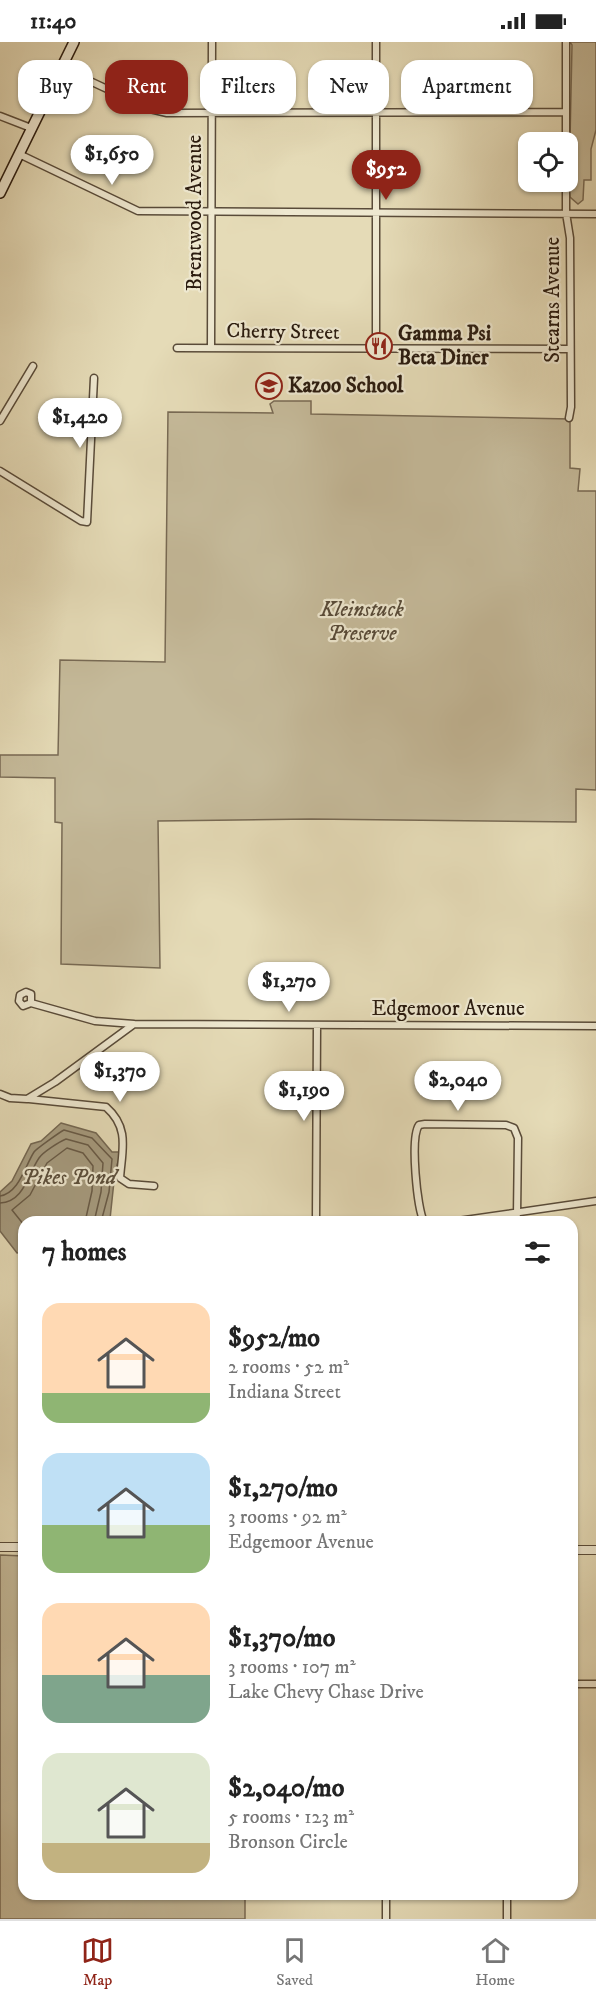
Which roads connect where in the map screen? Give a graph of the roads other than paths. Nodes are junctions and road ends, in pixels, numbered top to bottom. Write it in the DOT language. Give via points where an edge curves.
graph roads {
  1 [pos="74,42"];
  2 [pos="212,42"];
  3 [pos="376,42"];
  4 [pos="566,42"];
  5 [pos="66,60"];
  6 [pos="212,60"];
  7 [pos="376,60"];
  8 [pos="93,82"];
  9 [pos="389,111"];
  10 [pos="566,112"];
  11 [pos="38,114"];
  12 [pos="200,114"];
  13 [pos="212,114"];
  14 [pos="376,114"];
  15 [pos="0,116"];
  16 [pos="31,128"];
  17 [pos="566,132"];
  18 [pos="19,154"];
  19 [pos="566,192"];
  20 [pos="0,193"];
  21 [pos="212,212"];
  22 [pos="375,213"];
  23 [pos="566,213"];
  24 [pos="596,214"];
  25 [pos="177,348"];
  26 [pos="212,348"];
  27 [pos="570,349"];
  28 [pos="376,350"];
  29 [pos="33,366"];
  30 [pos="94,378"];
  31 [pos="569,418"];
  32 [pos="0,421"];
  33 [pos="0,471"];
  34 [pos="31,1004"];
  35 [pos="134,1024"];
  36 [pos="317,1025"];
  37 [pos="596,1026"];
  38 [pos="0,1094"];
  39 [pos="27,1099"];
  40 [pos="154,1186"];
  41 [pos="596,1202"];
  42 [pos="517,1215"];
  43 [pos="316,1216"];
  44 [pos="422,1216"];
  45 [pos="508,1216"];
  46 [pos="0,1546"];
  47 [pos="18,1547"];
  48 [pos="578,1550"];
  49 [pos="596,1550"];
  50 [pos="578,1684"];
  51 [pos="596,1684"];
  52 [pos="386,1900"];
  53 [pos="507,1900"];
  54 [pos="386,1919"];
  55 [pos="507,1919"];
  1 -- 5 [label="main road"];
  2 -- 6 [label="street, Brentwood Avenue"];
  3 -- 7 [label="street"];
  4 -- 10 [label="street"];
  8 -- 12 [label="street" via="157,112"];
  9 -- 10 [label="street"];
  10 -- 17 [label="street"];
  11 -- 16 [label="main road"];
  13 -- 21 [label="street, Brentwood Avenue"];
  14 -- 22 [label="street"];
  15 -- 16 [label="street"];
  16 -- 18 [label="main road"];
  18 -- 20 [label="main road"];
  18 -- 21 [label="street" via="138,211"];
  19 -- 23 [label="street, Stearns Avenue"];
  21 -- 22 [label="street"];
  21 -- 26 [label="street, Brentwood Avenue"];
  22 -- 23 [label="street"];
  22 -- 28 [label="street"];
  23 -- 24 [label="street"];
  23 -- 27 [label="street, Stearns Avenue" via="570,238"];
  25 -- 26 [label="street, Cherry Street"];
  26 -- 28 [label="street, Cherry Street"];
  27 -- 28 [label="street, Cherry Street"];
  27 -- 31 [label="street, Stearns Avenue"];
  29 -- 32 [label="street"];
  30 -- 33 [label="street" via="87,522"];
  34 -- 35 [label="street, Edgemoor Avenue" via="95,1021"];
  35 -- 36 [label="street, Edgemoor Avenue"];
  35 -- 39 [label="street"];
  36 -- 37 [label="street, Edgemoor Avenue"];
  36 -- 43 [label="street"];
  38 -- 39 [label="street"];
  39 -- 40 [label="street" via="106,1107 125,1138 120,1178 129,1184"];
  41 -- 42 [label="street"];
  42 -- 44 [label="street" via="518,1138 514,1128 424,1124 416,1129 415,1137"];
  42 -- 45 [label="street"];
  46 -- 47 [label="street"];
  48 -- 49 [label="street"];
  50 -- 51 [label="street"];
  52 -- 54 [label="street"];
  53 -- 55 [label="street"];
}
